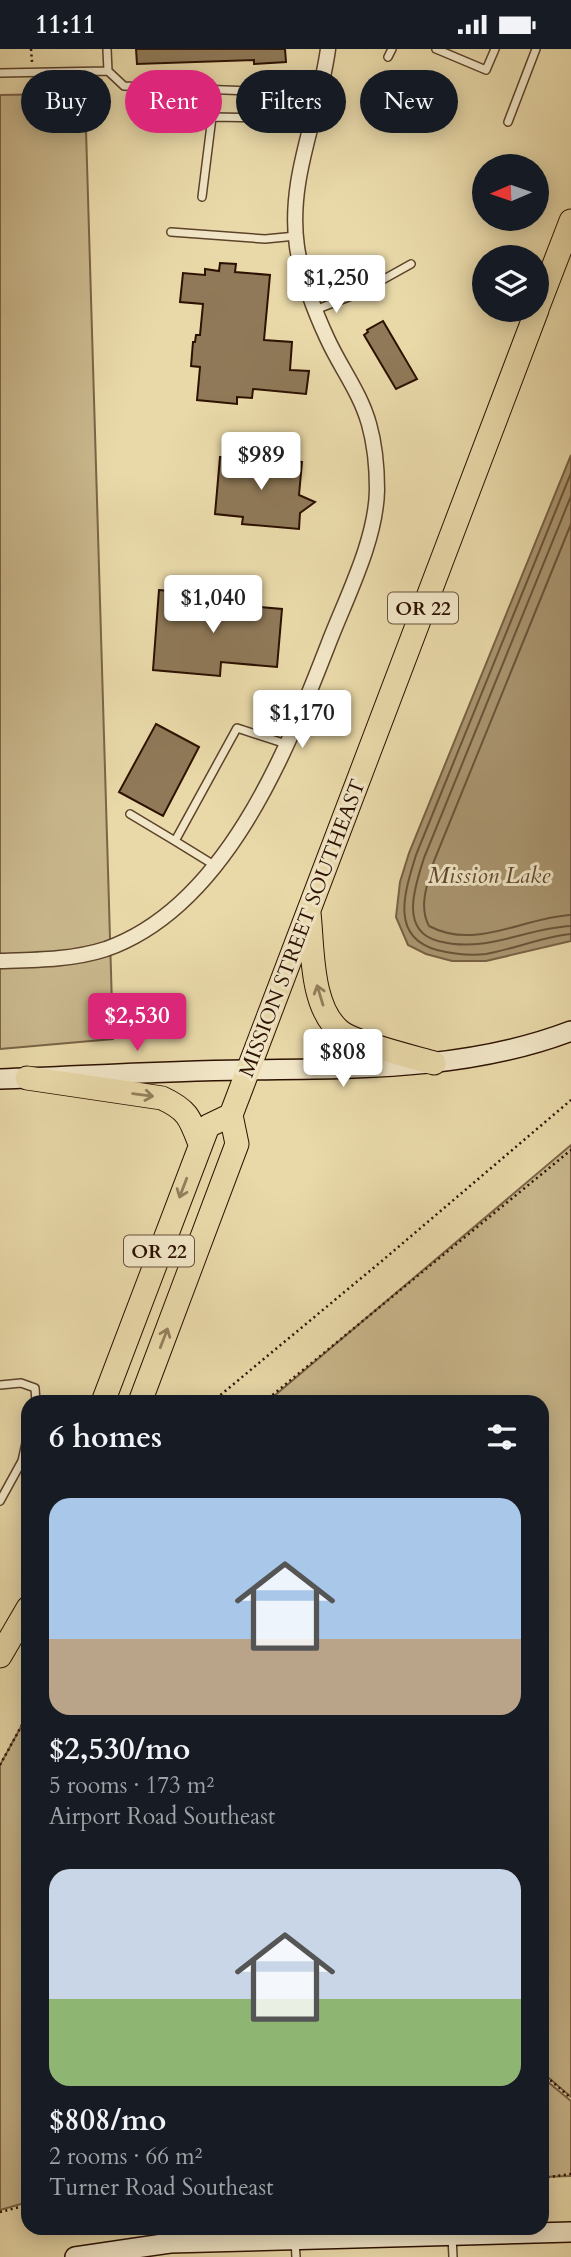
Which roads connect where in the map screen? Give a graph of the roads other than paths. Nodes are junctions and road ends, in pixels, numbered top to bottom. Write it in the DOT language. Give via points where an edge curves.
graph roads {
  1 [pos="107,49"];
  2 [pos="328,49"];
  3 [pos="436,49"];
  4 [pos="495,49"];
  5 [pos="536,49"];
  6 [pos="108,70"];
  7 [pos="324,70"];
  8 [pos="0,73"];
  9 [pos="21,73"];
  10 [pos="111,74"];
  11 [pos="236,90"];
  12 [pos="236,117"];
  13 [pos="508,122"];
  14 [pos="308,133"];
  15 [pos="202,197"];
  16 [pos="571,221"];
  17 [pos="171,232"];
  18 [pos="296,236"];
  19 [pos="411,264"];
  20 [pos="549,278"];
  21 [pos="315,310"];
  22 [pos="532,322"];
  23 [pos="286,744"];
  24 [pos="130,814"];
  25 [pos="175,841"];
  26 [pos="214,865"];
  27 [pos="309,907"];
  28 [pos="0,961"];
  29 [pos="571,1031"];
  30 [pos="434,1063"];
  31 [pos="249,1070"];
  32 [pos="27,1078"];
  33 [pos="0,1079"];
  34 [pos="231,1115"];
  35 [pos="200,1144"];
  36 [pos="0,1385"];
  37 [pos="36,1395"];
  38 [pos="106,1395"];
  39 [pos="143,1395"];
  40 [pos="21,1463"];
  41 [pos="0,1501"];
  42 [pos="21,1620"];
  43 [pos="0,1656"];
  44 [pos="571,2232"];
  45 [pos="549,2233"];
  46 [pos="453,2235"];
  47 [pos="295,2248"];
  48 [pos="75,2257"];
  49 [pos="453,2257"];
  1 -- 6 [label="lane"];
  2 -- 7 [label="street"];
  3 -- 4 [label="lane" via="486,70"];
  5 -- 13 [label="lane"];
  8 -- 9 [label="lane"];
  10 -- 11 [label="lane" via="124,86"];
  12 -- 15 [label="lane" via="212,117"];
  14 -- 18 [label="street" via="296,194"];
  16 -- 20 [label="highway, MISSION STREET SOUTHEAST / OR 22"];
  17 -- 18 [label="lane" via="265,239"];
  18 -- 21 [label="street"];
  19 -- 21 [label="lane" via="359,293"];
  21 -- 23 [label="street" via="368,421 376,453 376,507 359,565"];
  22 -- 27 [label="highway, MISSION STREET SOUTHEAST / OR 22"];
  23 -- 25 [label="lane" via="237,728"];
  23 -- 26 [label="street" via="246,821"];
  24 -- 25 [label="lane"];
  25 -- 26 [label="lane"];
  26 -- 28 [label="street" via="180,903 120,943 84,955"];
  30 -- 27 [label="highway, OR 22, one-way" via="341,1033 328,1017 317,987"];
  27 -- 31 [label="highway, MISSION STREET SOUTHEAST / OR 22"];
  29 -- 30 [label="main road" via="505,1051"];
  30 -- 31 [label="main road"];
  31 -- 32 [label="main road"];
  31 -- 34 [label="highway, MISSION STREET SOUTHEAST / OR 22"];
  32 -- 33 [label="main road"];
  32 -- 35 [label="highway, one-way" via="162,1098 188,1115"];
  34 -- 35 [label="highway, OR 22" via="208,1126"];
  39 -- 34 [label="highway, MISSION STREET SOUTHEAST / OR 22, one-way" via="237,1145"];
  35 -- 38 [label="highway, OR 22, one-way"];
  36 -- 37 [label="lane" via="21,1383 35,1388"];
  40 -- 41 [label="lane"];
  42 -- 43 [label="highway"];
  44 -- 45 [label="main road"];
  46 -- 47 [label="main road"];
  46 -- 49 [label="lane"];
  47 -- 48 [label="main road" via="145,2245"];
}
